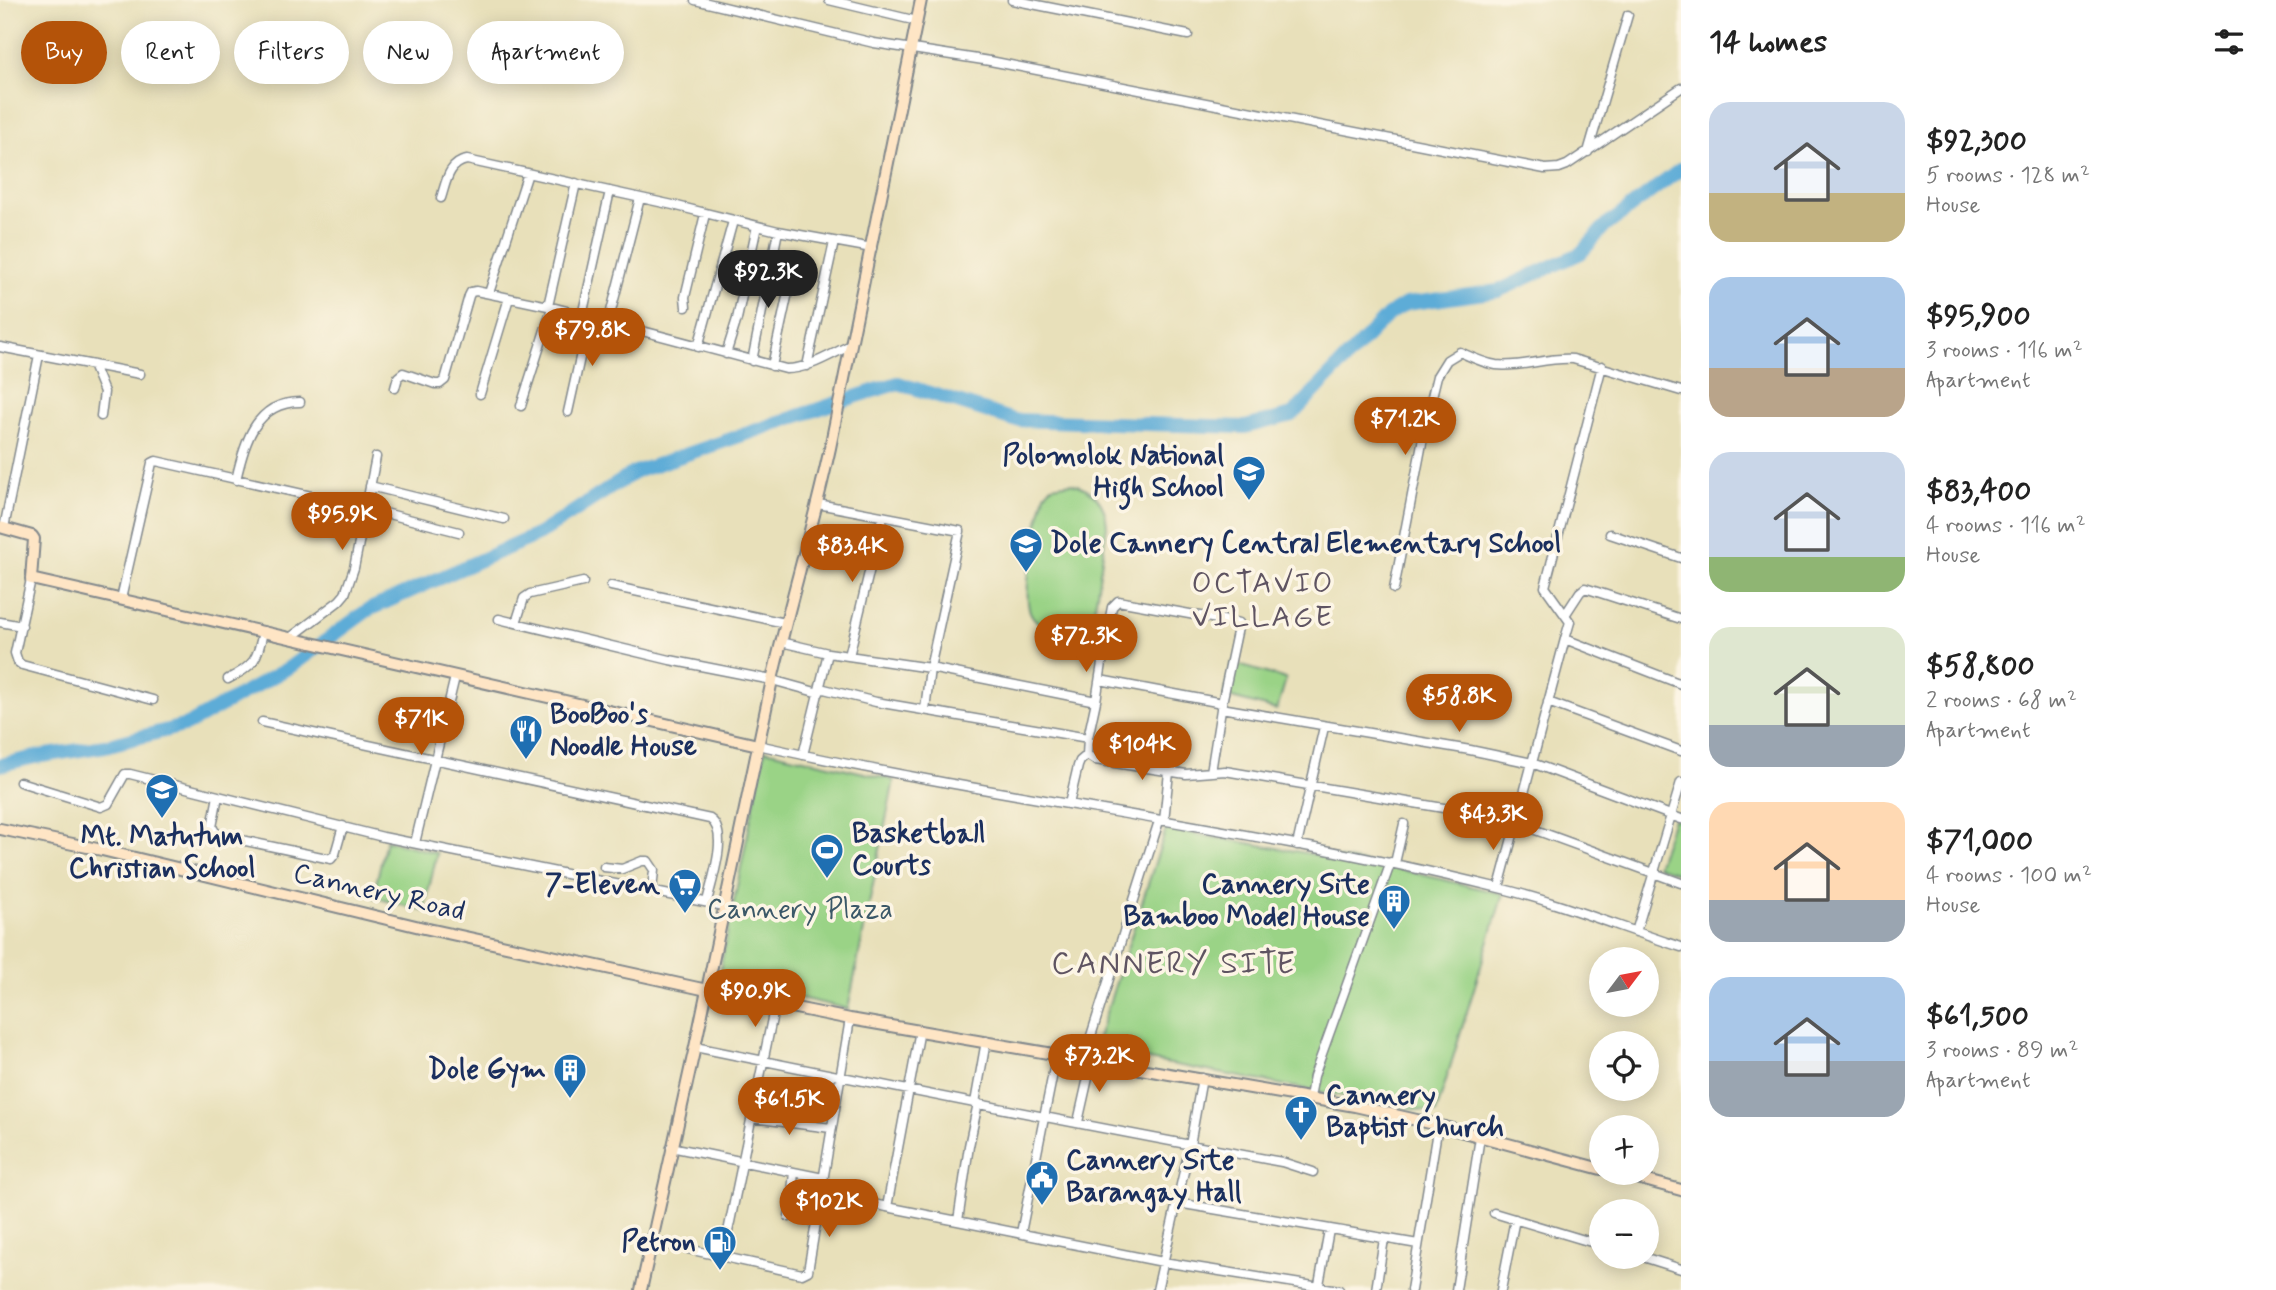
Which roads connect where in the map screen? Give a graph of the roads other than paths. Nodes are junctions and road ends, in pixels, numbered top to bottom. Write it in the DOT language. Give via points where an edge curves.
graph roads {
  1 [pos="695,0"];
  2 [pos="921,0"];
  3 [pos="1012,0"];
  4 [pos="835,1"];
  5 [pos="1628,15"];
  6 [pos="917,21"];
  7 [pos="1188,35"];
  8 [pos="910,49"];
  9 [pos="1681,88"];
  10 [pos="1588,152"];
  11 [pos="528,173"];
  12 [pos="576,183"];
  13 [pos="610,191"];
  14 [pos="441,198"];
  15 [pos="640,198"];
  16 [pos="705,214"];
  17 [pos="733,221"];
  18 [pos="757,226"];
  19 [pos="778,231"];
  20 [pos="834,242"];
  21 [pos="872,248"];
  22 [pos="794,260"];
  23 [pos="489,293"];
  24 [pos="509,298"];
  25 [pos="550,307"];
  26 [pos="686,307"];
  27 [pos="586,317"];
  28 [pos="608,323"];
  29 [pos="851,345"];
  30 [pos="698,346"];
  31 [pos="0,347"];
  32 [pos="726,354"];
  33 [pos="39,355"];
  34 [pos="752,361"];
  35 [pos="93,365"];
  36 [pos="772,366"];
  37 [pos="807,366"];
  38 [pos="1602,366"];
  39 [pos="140,374"];
  40 [pos="395,388"];
  41 [pos="1681,391"];
  42 [pos="480,394"];
  43 [pos="300,402"];
  44 [pos="521,406"];
  45 [pos="568,412"];
  46 [pos="101,416"];
  47 [pos="376,457"];
  48 [pos="236,480"];
  49 [pos="370,486"];
  50 [pos="818,504"];
  51 [pos="365,508"];
  52 [pos="882,517"];
  53 [pos="504,519"];
  54 [pos="2,528"];
  55 [pos="459,532"];
  56 [pos="1610,534"];
  57 [pos="1681,558"];
  58 [pos="31,579"];
  59 [pos="583,582"];
  60 [pos="611,586"];
  61 [pos="1394,589"];
  62 [pos="121,599"];
  63 [pos="1565,615"];
  64 [pos="499,619"];
  65 [pos="1681,619"];
  66 [pos="0,622"];
  67 [pos="516,623"];
  68 [pos="785,623"];
  69 [pos="22,626"];
  70 [pos="263,631"];
  71 [pos="290,638"];
  72 [pos="1565,639"];
  73 [pos="781,642"];
  74 [pos="828,653"];
  75 [pos="849,656"];
  76 [pos="930,668"];
  77 [pos="455,677"];
  78 [pos="228,678"];
  79 [pos="772,680"];
  80 [pos="1100,680"];
  81 [pos="1681,684"];
  82 [pos="820,690"];
  83 [pos="153,700"];
  84 [pos="1097,701"];
  85 [pos="1548,702"];
  86 [pos="1222,705"];
  87 [pos="925,710"];
  88 [pos="262,722"];
  89 [pos="1324,727"];
  90 [pos="1088,738"];
  91 [pos="758,745"];
  92 [pos="1681,751"];
  93 [pos="803,755"];
  94 [pos="1087,755"];
  95 [pos="435,760"];
  96 [pos="1532,763"];
  97 [pos="1169,772"];
  98 [pos="1210,772"];
  99 [pos="20,782"];
  100 [pos="1681,782"];
  101 [pos="1310,785"];
  102 [pos="218,796"];
  103 [pos="1069,804"];
  104 [pos="1671,816"];
  105 [pos="1681,819"];
  106 [pos="1162,821"];
  107 [pos="1516,823"];
  108 [pos="1404,824"];
  109 [pos="343,827"];
  110 [pos="0,829"];
  111 [pos="415,844"];
  112 [pos="1297,845"];
  113 [pos="1393,863"];
  114 [pos="604,867"];
  115 [pos="1655,873"];
  116 [pos="1681,883"];
  117 [pos="1499,887"];
  118 [pos="652,891"];
  119 [pos="707,902"];
  120 [pos="724,906"];
  121 [pos="1636,932"];
  122 [pos="1681,947"];
  123 [pos="707,990"];
  124 [pos="775,1004"];
  125 [pos="850,1019"];
  126 [pos="920,1030"];
  127 [pos="986,1041"];
  128 [pos="695,1046"];
  129 [pos="1057,1054"];
  130 [pos="1088,1059"];
  131 [pos="763,1060"];
  132 [pos="839,1074"];
  133 [pos="1202,1079"];
  134 [pos="908,1090"];
  135 [pos="1310,1097"];
  136 [pos="976,1103"];
  137 [pos="1044,1116"];
  138 [pos="752,1118"];
  139 [pos="1078,1122"];
  140 [pos="1438,1125"];
  141 [pos="831,1128"];
  142 [pos="1480,1137"];
  143 [pos="1190,1145"];
  144 [pos="671,1147"];
  145 [pos="743,1162"];
  146 [pos="1589,1166"];
  147 [pos="1312,1172"];
  148 [pos="794,1173"];
  149 [pos="823,1178"];
  150 [pos="1659,1184"];
  151 [pos="1681,1190"];
  152 [pos="821,1192"];
  153 [pos="1178,1203"];
  154 [pos="887,1207"];
  155 [pos="1494,1213"];
  156 [pos="789,1217"];
  157 [pos="1515,1219"];
  158 [pos="958,1221"];
  159 [pos="1329,1230"];
  160 [pos="1020,1233"];
  161 [pos="1384,1239"];
  162 [pos="651,1241"];
  163 [pos="1589,1241"];
  164 [pos="1418,1244"];
  165 [pos="723,1256"];
  166 [pos="1163,1262"];
  167 [pos="1659,1262"];
  168 [pos="1681,1269"];
  169 [pos="1319,1288"];
  170 [pos="641,1290"];
  171 [pos="1157,1290"];
  172 [pos="1339,1290"];
  173 [pos="1376,1290"];
  174 [pos="1411,1290"];
  175 [pos="1455,1290"];
  176 [pos="1501,1290"];
  1 -- 8 [label="street"];
  2 -- 6 [label="main road"];
  3 -- 7 [label="street"];
  4 -- 6 [label="street"];
  5 -- 10 [label="street"];
  6 -- 8 [label="main road"];
  8 -- 10 [label="street" via="1001,62 1545,169 1559,168"];
  8 -- 21 [label="main road"];
  9 -- 10 [label="street"];
  11 -- 12 [label="street"];
  11 -- 14 [label="street" via="459,161 449,173"];
  11 -- 23 [label="street"];
  12 -- 13 [label="street"];
  12 -- 25 [label="street"];
  13 -- 15 [label="street"];
  13 -- 27 [label="street"];
  15 -- 16 [label="street"];
  15 -- 28 [label="street"];
  16 -- 17 [label="street"];
  16 -- 26 [label="street"];
  17 -- 18 [label="street"];
  17 -- 30 [label="street"];
  18 -- 19 [label="street"];
  18 -- 32 [label="street"];
  19 -- 20 [label="street"];
  19 -- 34 [label="street"];
  20 -- 21 [label="street"];
  20 -- 37 [label="street"];
  21 -- 29 [label="main road"];
  22 -- 36 [label="street"];
  23 -- 24 [label="street"];
  23 -- 40 [label="street" via="477,291 469,296 445,380 435,384 403,373"];
  24 -- 25 [label="street"];
  24 -- 42 [label="street"];
  25 -- 27 [label="street"];
  25 -- 44 [label="street"];
  27 -- 28 [label="street"];
  27 -- 45 [label="street"];
  28 -- 30 [label="street"];
  29 -- 37 [label="street"];
  29 -- 50 [label="main road"];
  30 -- 32 [label="street"];
  31 -- 33 [label="street"];
  32 -- 34 [label="street"];
  33 -- 35 [label="street"];
  33 -- 54 [label="street"];
  34 -- 36 [label="street"];
  35 -- 39 [label="street"];
  35 -- 46 [label="street" via="104,392"];
  36 -- 37 [label="street"];
  38 -- 41 [label="street"];
  38 -- 61 [label="street" via="1555,357 1495,365 1460,352 1447,360 1437,376 1427,417"];
  38 -- 63 [label="street" via="1545,587"];
  43 -- 48 [label="street" via="284,404 256,425 243,448"];
  47 -- 49 [label="street"];
  48 -- 51 [label="street"];
  48 -- 62 [label="street" via="153,462"];
  49 -- 51 [label="street"];
  49 -- 53 [label="street"];
  50 -- 52 [label="street"];
  50 -- 68 [label="main road"];
  51 -- 55 [label="street"];
  51 -- 71 [label="street" via="345,594"];
  52 -- 75 [label="street"];
  52 -- 76 [label="street" via="960,531"];
  54 -- 58 [label="main road" via="32,536 36,545"];
  56 -- 57 [label="street"];
  58 -- 62 [label="main road"];
  58 -- 69 [label="street"];
  59 -- 67 [label="street" via="530,594 524,598"];
  60 -- 68 [label="street"];
  62 -- 70 [label="main road"];
  63 -- 65 [label="street" via="1585,588"];
  63 -- 72 [label="street" via="1571,625"];
  64 -- 67 [label="street"];
  66 -- 69 [label="street"];
  67 -- 79 [label="street"];
  68 -- 73 [label="main road"];
  69 -- 83 [label="street" via="15,653 22,665"];
  70 -- 71 [label="main road"];
  70 -- 78 [label="street" via="255,660"];
  71 -- 77 [label="main road"];
  72 -- 81 [label="street"];
  72 -- 85 [label="street"];
  73 -- 74 [label="street"];
  73 -- 79 [label="main road"];
  74 -- 75 [label="street"];
  74 -- 82 [label="street"];
  75 -- 76 [label="street"];
  76 -- 84 [label="street"];
  76 -- 87 [label="street"];
  77 -- 91 [label="main road"];
  77 -- 95 [label="street"];
  79 -- 82 [label="street"];
  79 -- 91 [label="main road"];
  80 -- 84 [label="street"];
  80 -- 86 [label="street"];
  80 -- 86 [label="street" via="1112,607 1118,601 1239,623"];
  82 -- 87 [label="street"];
  82 -- 93 [label="street"];
  84 -- 90 [label="street"];
  85 -- 92 [label="street"];
  85 -- 96 [label="street"];
  86 -- 89 [label="street"];
  86 -- 98 [label="street"];
  87 -- 90 [label="street"];
  88 -- 95 [label="street"];
  89 -- 96 [label="street"];
  89 -- 101 [label="street"];
  90 -- 94 [label="street"];
  91 -- 93 [label="street"];
  91 -- 120 [label="main road"];
  93 -- 103 [label="street"];
  94 -- 97 [label="street"];
  94 -- 103 [label="street" via="1078,766"];
  95 -- 111 [label="street"];
  95 -- 119 [label="street" via="710,819 718,828 720,845"];
  96 -- 104 [label="street"];
  96 -- 107 [label="street"];
  97 -- 98 [label="street"];
  97 -- 106 [label="street"];
  98 -- 101 [label="street"];
  99 -- 102 [label="street" via="101,807 108,804 127,774"];
  100 -- 104 [label="street"];
  101 -- 107 [label="street"];
  101 -- 112 [label="street"];
  102 -- 109 [label="street"];
  102 -- 109 [label="street" via="212,827 227,837 331,859"];
  103 -- 106 [label="street"];
  104 -- 105 [label="street"];
  104 -- 115 [label="street"];
  106 -- 112 [label="street"];
  106 -- 130 [label="street"];
  107 -- 115 [label="street"];
  107 -- 117 [label="street"];
  108 -- 113 [label="street"];
  109 -- 111 [label="street"];
  110 -- 123 [label="main road, Cannery Road"];
  111 -- 118 [label="street"];
  112 -- 113 [label="street"];
  113 -- 117 [label="street"];
  113 -- 135 [label="street"];
  114 -- 118 [label="street" via="622,869 648,861 654,870"];
  115 -- 116 [label="street"];
  115 -- 121 [label="street"];
  117 -- 121 [label="street"];
  118 -- 119 [label="street"];
  119 -- 120 [label="street"];
  120 -- 123 [label="main road"];
  121 -- 122 [label="street"];
  123 -- 124 [label="main road, Cannery Road"];
  123 -- 128 [label="main road"];
  124 -- 125 [label="main road, Cannery Road"];
  124 -- 131 [label="street"];
  125 -- 126 [label="main road, Cannery Road"];
  125 -- 132 [label="street"];
  126 -- 127 [label="main road, Cannery Road"];
  126 -- 134 [label="street"];
  127 -- 129 [label="main road, Cannery Road"];
  127 -- 136 [label="street"];
  128 -- 131 [label="street"];
  128 -- 144 [label="main road"];
  129 -- 130 [label="main road, Cannery Road"];
  129 -- 137 [label="street"];
  130 -- 133 [label="main road, Cannery Road"];
  130 -- 139 [label="street"];
  131 -- 132 [label="street"];
  131 -- 138 [label="street"];
  132 -- 134 [label="street"];
  132 -- 141 [label="street"];
  133 -- 135 [label="main road, Cannery Road"];
  133 -- 143 [label="street"];
  134 -- 136 [label="street"];
  134 -- 154 [label="street"];
  135 -- 140 [label="main road, Cannery Road"];
  136 -- 137 [label="street"];
  136 -- 158 [label="street"];
  137 -- 139 [label="street"];
  137 -- 160 [label="street"];
  138 -- 141 [label="street"];
  138 -- 145 [label="street"];
  139 -- 143 [label="street"];
  140 -- 142 [label="main road, Cannery Road"];
  140 -- 164 [label="street"];
  141 -- 149 [label="street"];
  142 -- 146 [label="main road, Cannery Road"];
  142 -- 175 [label="street"];
  143 -- 147 [label="street"];
  143 -- 153 [label="street"];
  144 -- 145 [label="street"];
  144 -- 162 [label="main road"];
  145 -- 148 [label="street"];
  145 -- 165 [label="street"];
  148 -- 149 [label="street"];
  148 -- 156 [label="street"];
  149 -- 152 [label="street"];
  150 -- 151 [label="main road"];
  152 -- 154 [label="street"];
  152 -- 165 [label="street" via="806,1273"];
  153 -- 159 [label="street"];
  153 -- 166 [label="street"];
  154 -- 158 [label="street"];
  155 -- 157 [label="street"];
  157 -- 163 [label="street"];
  157 -- 176 [label="street"];
  158 -- 160 [label="street"];
  159 -- 161 [label="street"];
  159 -- 169 [label="street"];
  160 -- 166 [label="street"];
  161 -- 164 [label="street"];
  161 -- 173 [label="street"];
  162 -- 165 [label="street"];
  162 -- 170 [label="main road"];
  164 -- 174 [label="street"];
  166 -- 169 [label="street"];
  166 -- 171 [label="street"];
  167 -- 168 [label="street"];
  169 -- 172 [label="street"];
}
